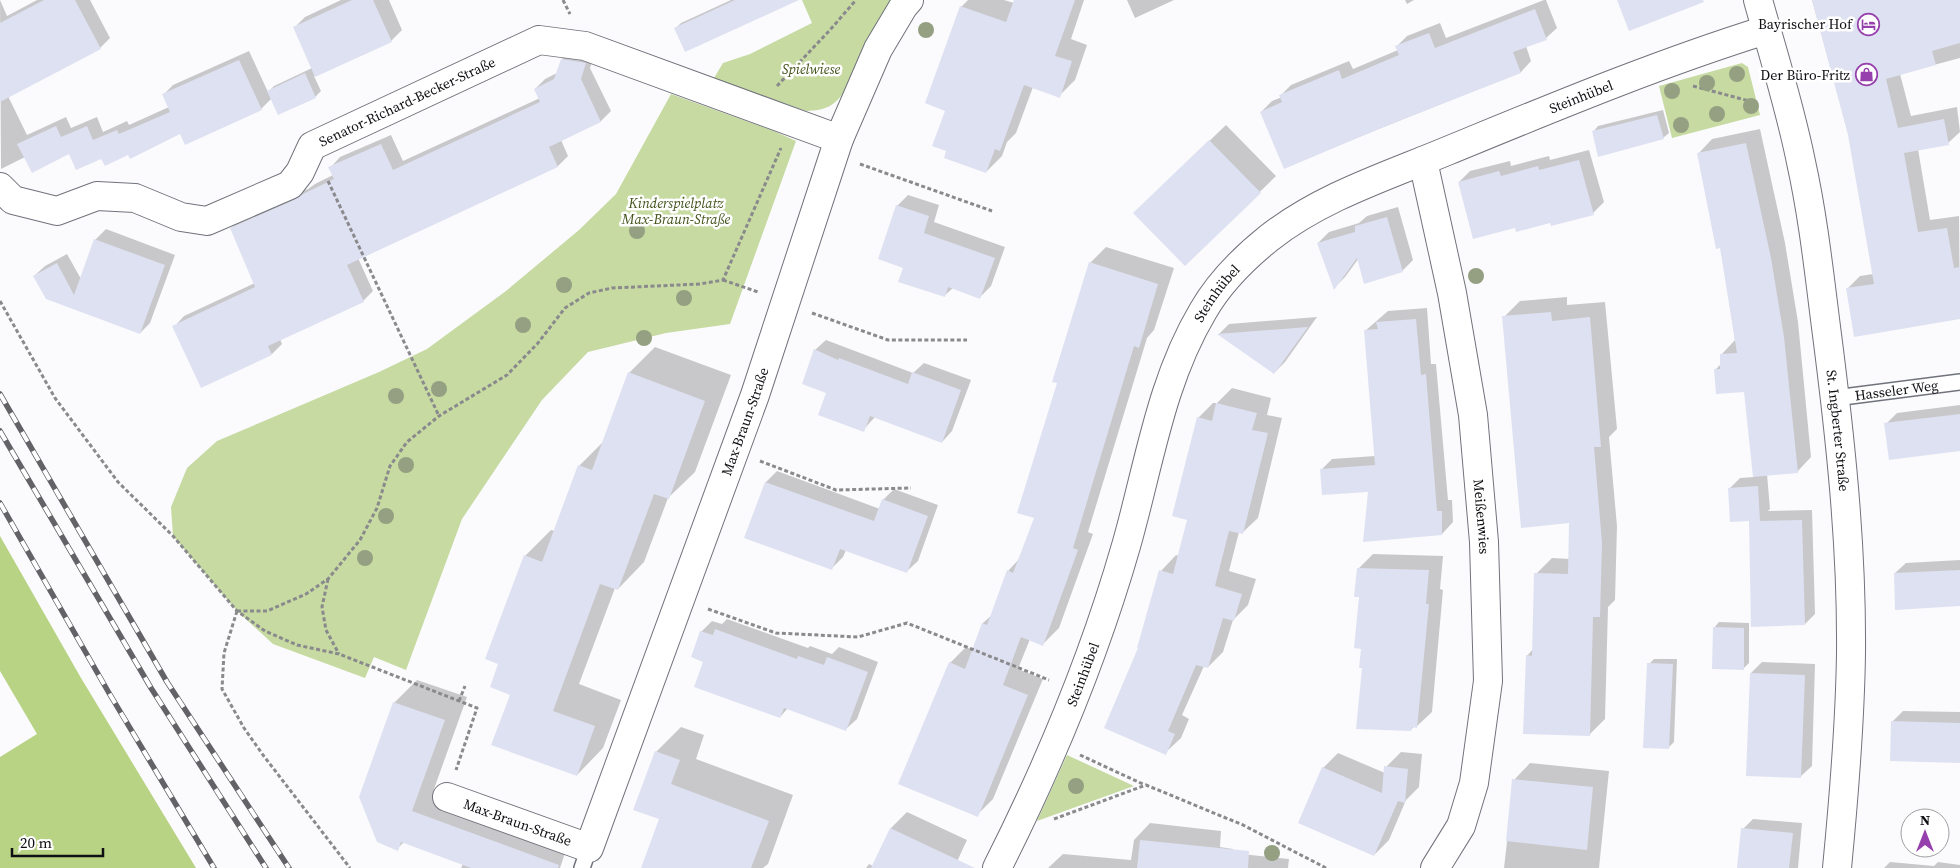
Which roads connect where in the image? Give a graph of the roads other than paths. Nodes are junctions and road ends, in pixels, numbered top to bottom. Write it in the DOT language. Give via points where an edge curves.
graph roads {
  1 [pos="909,0"];
  2 [pos="1758,0"];
  3 [pos="1766,30"];
  4 [pos="836,147"];
  5 [pos="1423,161"];
  6 [pos="0,187"];
  7 [pos="1960,382"];
  8 [pos="1835,398"];
  9 [pos="447,797"];
  10 [pos="586,858"];
  11 [pos="997,868"];
  12 [pos="1435,868"];
  13 [pos="1836,868"];
  1 -- 4 [label="street, Max-Braun-Straße" via="878,49"];
  2 -- 3 [label="street, St. Ingberter Straße"];
  3 -- 5 [label="street, Steinhübel" via="1654,67"];
  3 -- 8 [label="street, St. Ingberter Straße" via="1801,162"];
  4 -- 6 [label="street, Senator-Richard-Becker-Straße" via="792,122 585,46 540,40 312,146 290,185 207,221 181,217 135,198 97,196 57,210 13,200"];
  4 -- 10 [label="street, Max-Braun-Straße" via="755,395"];
  5 -- 11 [label="street, Steinhübel" via="1310,211 1270,236 1236,267 1204,309 1176,363 1152,440 1126,544 1077,691"];
  5 -- 12 [label="street, Meißenwies" via="1452,293 1473,415 1484,542 1488,681 1474,783 1460,826"];
  7 -- 8 [label="lane, Hasseler Weg"];
  8 -- 13 [label="street, St. Ingberter Straße" via="1849,555 1851,651 1847,756"];
  9 -- 10 [label="street, Max-Braun-Straße"];
}
